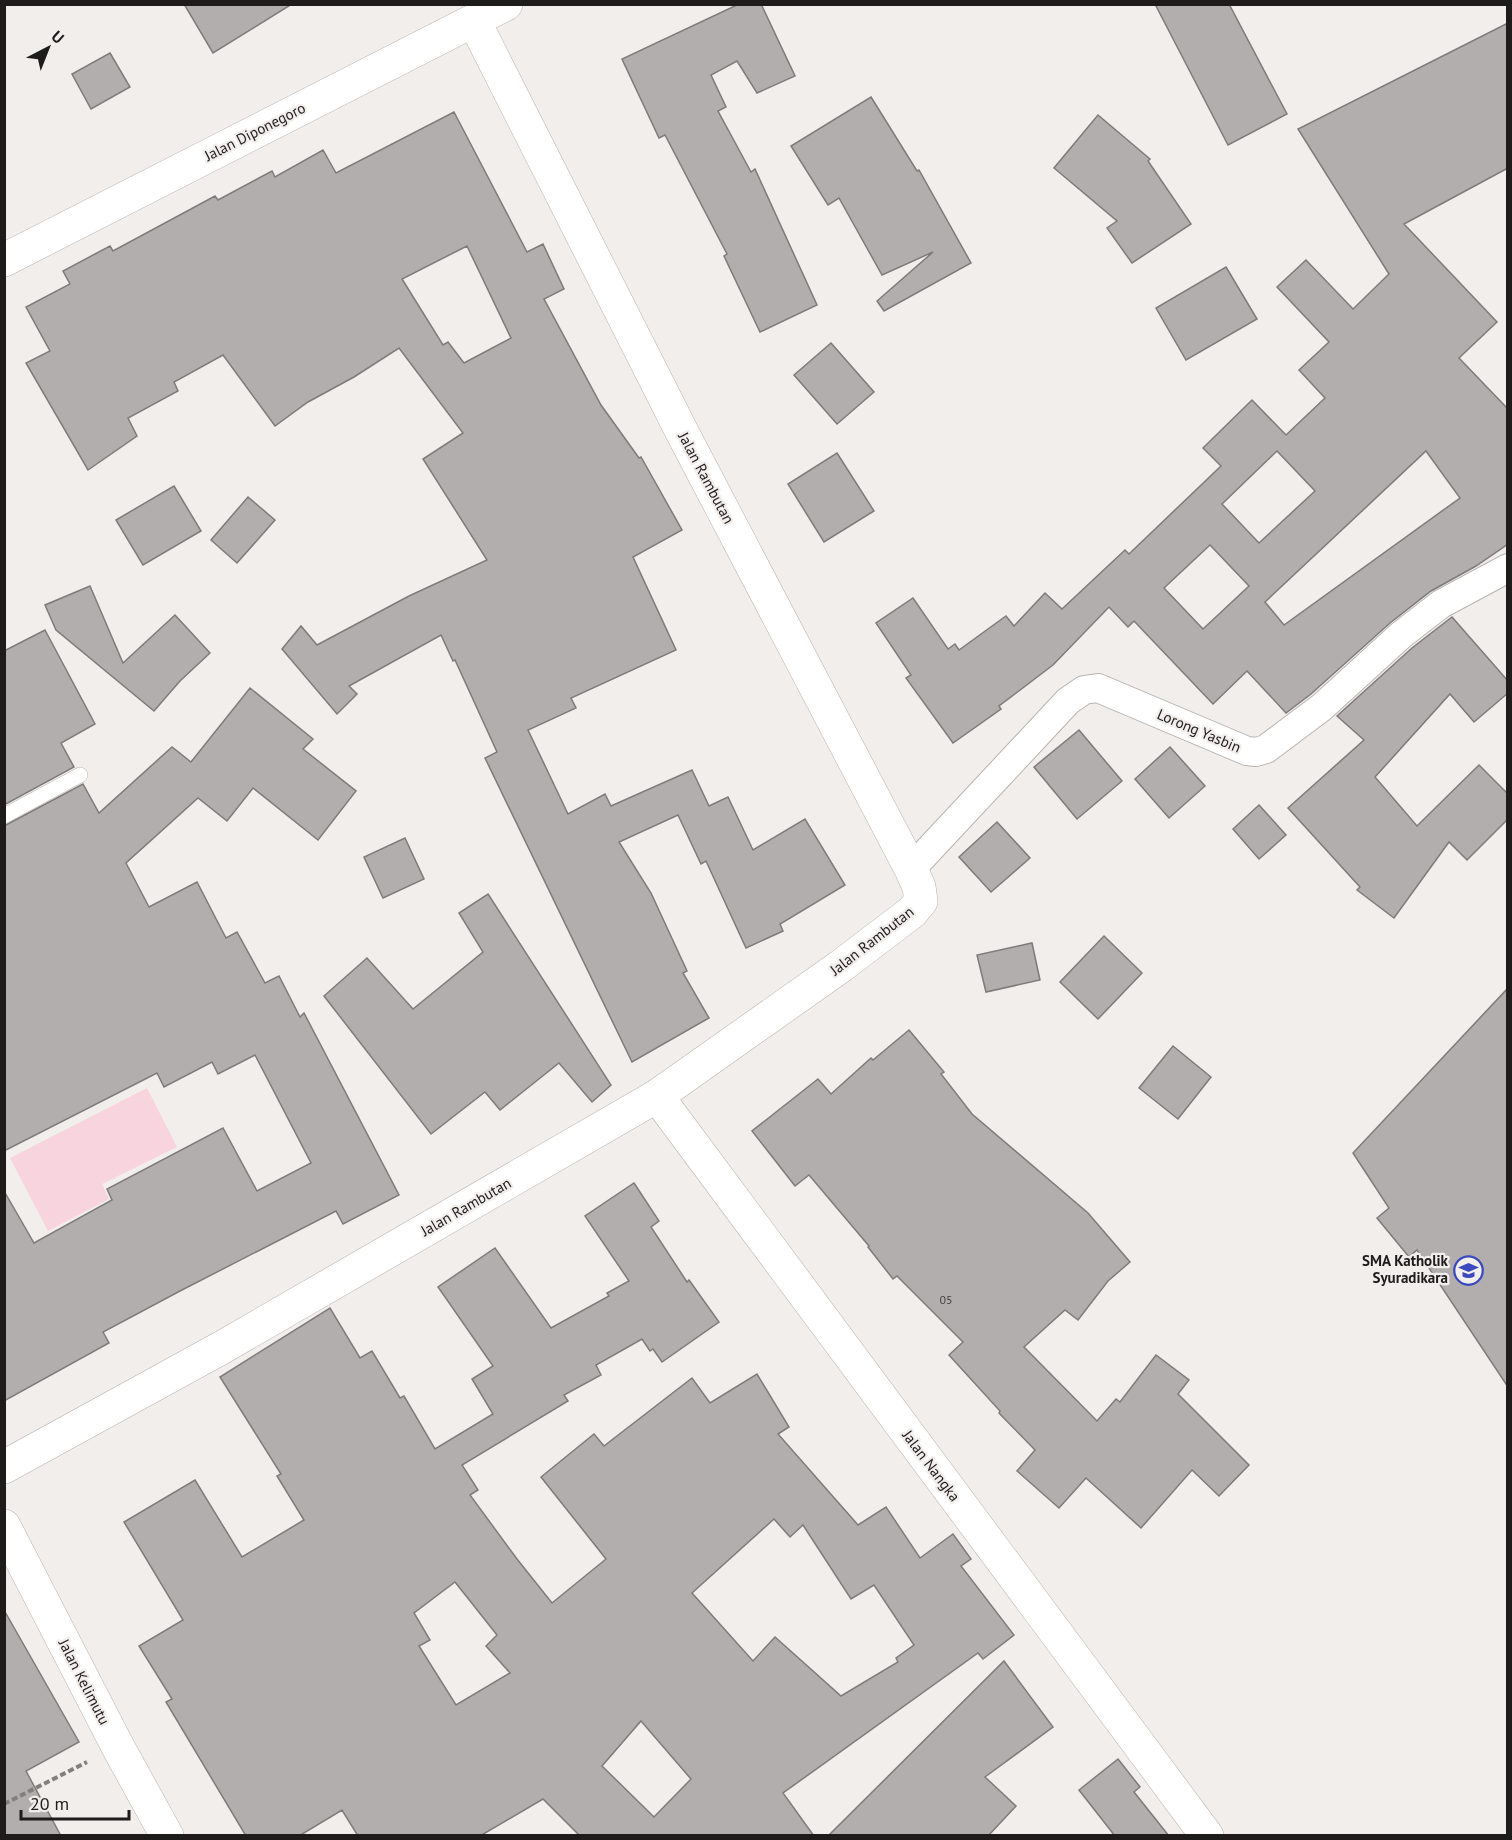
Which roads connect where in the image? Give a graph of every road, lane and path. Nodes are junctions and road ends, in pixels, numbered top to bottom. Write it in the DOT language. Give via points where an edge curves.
graph roads {
  1 [pos="506,4"];
  2 [pos="474,21"];
  3 [pos="4,260"];
  4 [pos="1508,568"];
  5 [pos="80,775"];
  6 [pos="4,816"];
  7 [pos="911,869"];
  8 [pos="657,1096"];
  9 [pos="4,1467"];
  10 [pos="4,1526"];
  11 [pos="118,1747"];
  12 [pos="4,1804"];
  13 [pos="167,1836"];
  14 [pos="1207,1836"];
  1 -- 2 [label="street, Jalan Diponegoro"];
  2 -- 3 [label="street, Jalan Diponegoro"];
  2 -- 7 [label="street, Jalan Rambutan" via="683,434"];
  4 -- 7 [label="street, Lorong Yasbin" via="1441,604 1323,707 1266,749 1256,752 1098,688 1084,690 1068,700"];
  5 -- 6 [label="lane"];
  7 -- 8 [label="street, Jalan Rambutan" via="921,895 912,912"];
  8 -- 9 [label="street, Jalan Rambutan" via="221,1348"];
  8 -- 14 [label="street, Jalan Nangka"];
  10 -- 11 [label="street, Jalan Kelimutu"];
  11 -- 12 [label="path"];
  11 -- 13 [label="street, Jalan Kelimutu"];
}
